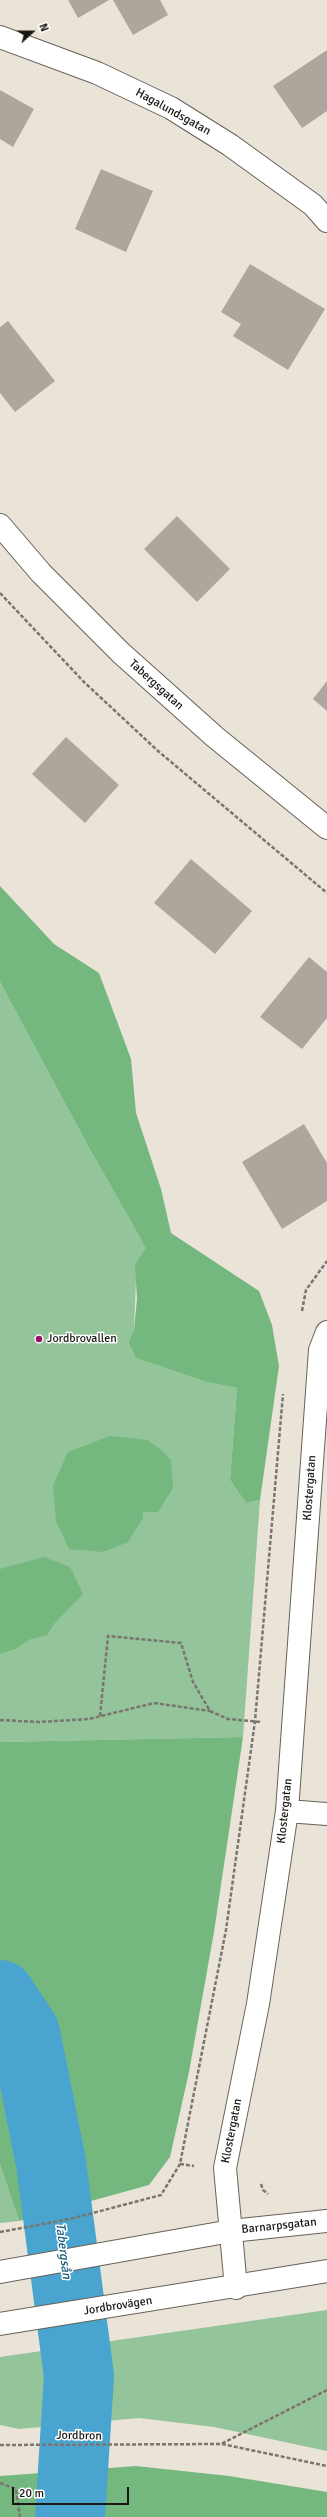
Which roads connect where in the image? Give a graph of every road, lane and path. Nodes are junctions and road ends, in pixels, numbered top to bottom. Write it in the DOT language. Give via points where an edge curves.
graph roads {
  1 [pos="0,37"];
  2 [pos="322,206"];
  3 [pos="0,525"];
  4 [pos="0,593"];
  5 [pos="327,828"];
  6 [pos="327,893"];
  7 [pos="327,1261"];
  8 [pos="301,1313"];
  9 [pos="327,1332"];
  10 [pos="284,1390"];
  11 [pos="210,1711"];
  12 [pos="100,1716"];
  13 [pos="0,1720"];
  14 [pos="255,1721"];
  15 [pos="287,1812"];
  16 [pos="327,1814"];
  17 [pos="327,2221"];
  18 [pos="231,2231"];
  19 [pos="0,2232"];
  20 [pos="327,2271"];
  21 [pos="0,2272"];
  22 [pos="236,2288"];
  23 [pos="2,2324"];
  24 [pos="327,2390"];
  25 [pos="221,2444"];
  26 [pos="0,2445"];
  27 [pos="327,2466"];
  28 [pos="0,2484"];
  29 [pos="20,2517"];
  1 -- 2 [label="street, Hagalundsgatan" via="97,73 171,108"];
  3 -- 5 [label="street, Tabergsgatan" via="41,573 121,654 215,737"];
  4 -- 6 [label="path" via="84,682 153,746"];
  7 -- 8 [label="path" via="306,1290"];
  9 -- 15 [label="street, Klostergatan" via="320,1350"];
  10 -- 14 [label="path"];
  11 -- 12 [label="path" via="154,1703"];
  11 -- 12 [label="path" via="193,1682 181,1643 108,1636"];
  11 -- 14 [label="path" via="228,1719"];
  12 -- 13 [label="path" via="39,1722"];
  14 -- 19 [label="path" via="226,1930 180,2164 162,2194 70,2219"];
  15 -- 16 [label="street"];
  15 -- 18 [label="street, Klostergatan" via="258,2004 225,2168"];
  17 -- 18 [label="street, Barnarpsgatan"];
  18 -- 21 [label="street"];
  18 -- 22 [label="street, Klostergatan"];
  20 -- 22 [label="street"];
  22 -- 23 [label="street, Jordbrovägen"];
  24 -- 25 [label="path"];
  25 -- 26 [label="path, Jordbron"];
  25 -- 27 [label="path"];
  28 -- 29 [label="path" via="16,2489"];
}
